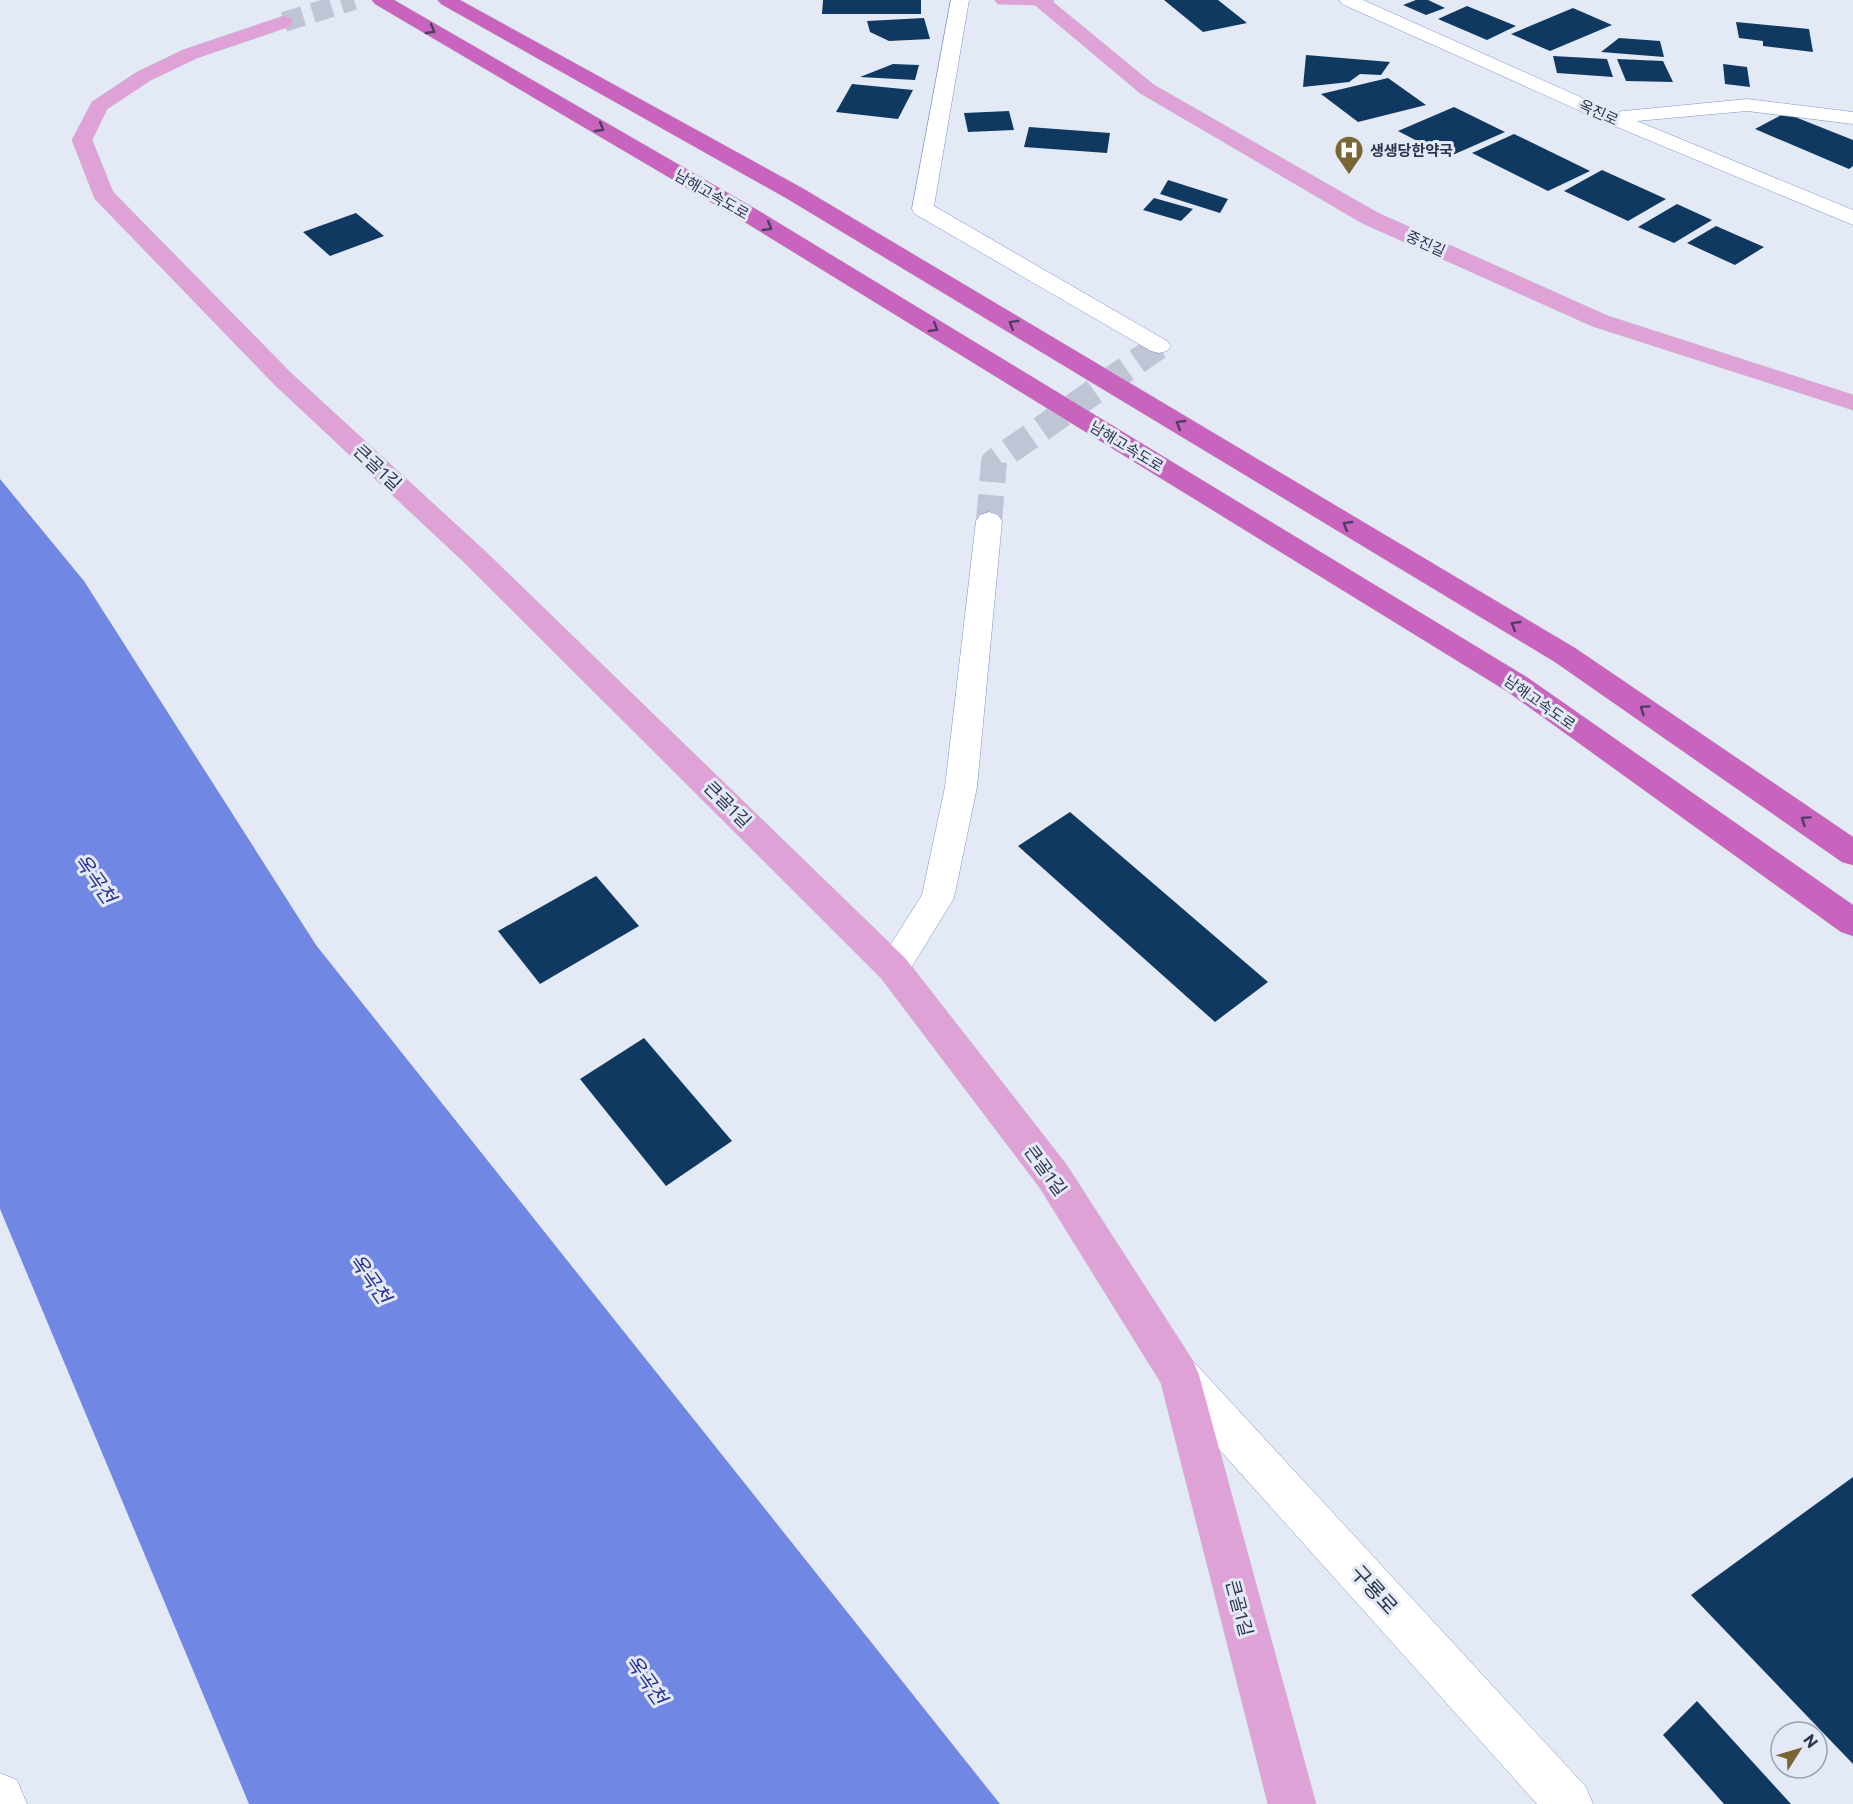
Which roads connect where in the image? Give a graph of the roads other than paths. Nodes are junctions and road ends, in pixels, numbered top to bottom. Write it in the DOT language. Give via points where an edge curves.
graph roads {
  1 [pos="381,0"];
  2 [pos="447,0"];
  3 [pos="960,0"];
  4 [pos="1004,0"];
  5 [pos="1043,0"];
  6 [pos="1348,0"];
  7 [pos="284,22"];
  8 [pos="1612,118"];
  9 [pos="1853,118"];
  10 [pos="1853,218"];
  11 [pos="1159,346"];
  12 [pos="1853,403"];
  13 [pos="989,521"];
  14 [pos="1853,853"];
  15 [pos="1853,923"];
  16 [pos="893,968"];
  17 [pos="1179,1375"];
  18 [pos="0,1797"];
  19 [pos="3,1804"];
  20 [pos="1292,1804"];
  21 [pos="1569,1804"];
  1 -- 15 [label="highway, 남해고속도로, one-way" via="751,216 1518,685"];
  14 -- 2 [label="highway, one-way" via="1565,655 794,194"];
  3 -- 11 [label="street" via="923,209"];
  4 -- 5 [label="main road, 중진길"];
  5 -- 12 [label="main road, 중진길" via="1147,89 1370,218 1600,321"];
  6 -- 8 [label="street, 옥진로"];
  7 -- 16 [label="main road, 큰골1길" via="190,54 144,76 99,106 82,140 103,194 283,379 486,567"];
  8 -- 9 [label="street" via="1747,105"];
  8 -- 10 [label="street, 옥진로"];
  13 -- 16 [label="street" via="961,787 938,898"];
  16 -- 17 [label="main road, 큰골1길" via="1053,1176"];
  17 -- 20 [label="main road, 큰골1길"];
  17 -- 21 [label="street, 구룡로"];
  18 -- 19 [label="street"];
}
